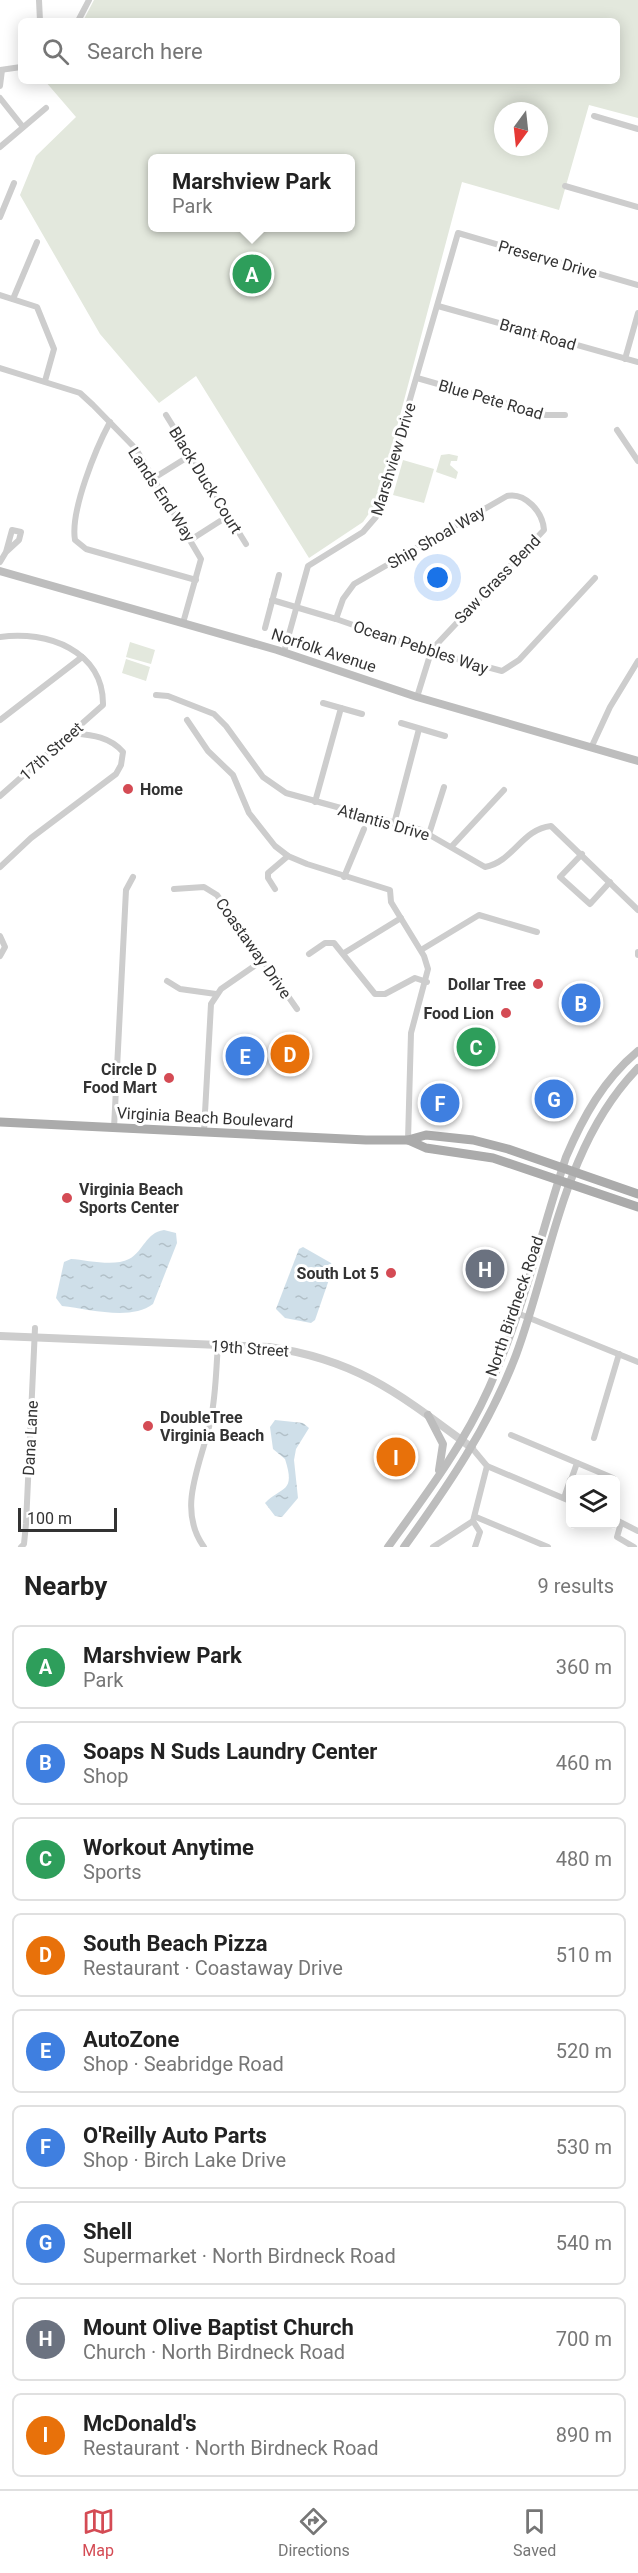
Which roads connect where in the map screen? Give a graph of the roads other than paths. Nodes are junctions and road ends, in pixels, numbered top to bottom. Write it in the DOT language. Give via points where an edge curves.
graph roads {
  1 [pos="39,0"];
  2 [pos="89,0"];
  3 [pos="40,18"];
  4 [pos="80,18"];
  5 [pos="18,67"];
  6 [pos="1,70"];
  7 [pos="0,86"];
  8 [pos="0,98"];
  9 [pos="46,108"];
  10 [pos="594,116"];
  11 [pos="23,127"];
  12 [pos="638,129"];
  13 [pos="0,147"];
  14 [pos="14,183"];
  15 [pos="566,186"];
  16 [pos="638,207"];
  17 [pos="0,216"];
  18 [pos="458,233"];
  19 [pos="37,242"];
  20 [pos="638,285"];
  21 [pos="0,295"];
  22 [pos="12,299"];
  23 [pos="438,306"];
  24 [pos="638,313"];
  25 [pos="625,359"];
  26 [pos="638,362"];
  27 [pos="0,368"];
  28 [pos="417,378"];
  29 [pos="45,381"];
  30 [pos="166,415"];
  31 [pos="565,415"];
  32 [pos="110,422"];
  33 [pos="617,430"];
  34 [pos="191,455"];
  35 [pos="638,461"];
  36 [pos="154,478"];
  37 [pos="228,516"];
  38 [pos="544,525"];
  39 [pos="192,539"];
  40 [pos="246,544"];
  41 [pos="6,552"];
  42 [pos="0,562"];
  43 [pos="0,571"];
  44 [pos="279,575"];
  45 [pos="595,578"];
  46 [pos="196,580"];
  47 [pos="272,600"];
  48 [pos="296,608"];
  49 [pos="336,619"];
  50 [pos="183,623"];
  51 [pos="265,628"];
  52 [pos="0,637"];
  53 [pos="284,652"];
  54 [pos="431,652"];
  55 [pos="82,657"];
  56 [pos="638,661"];
  57 [pos="156,695"];
  58 [pos="417,697"];
  59 [pos="323,703"];
  60 [pos="341,708"];
  61 [pos="362,714"];
  62 [pos="0,720"];
  63 [pos="187,720"];
  64 [pos="401,723"];
  65 [pos="419,729"];
  66 [pos="71,734"];
  67 [pos="445,736"];
  68 [pos="591,748"];
  69 [pos="638,761"];
  70 [pos="444,787"];
  71 [pos="504,790"];
  72 [pos="0,796"];
  73 [pos="315,802"];
  74 [pos="394,824"];
  75 [pos="364,829"];
  76 [pos="429,834"];
  77 [pos="452,846"];
  78 [pos="582,854"];
  79 [pos="288,856"];
  80 [pos="0,867"];
  81 [pos="134,877"];
  82 [pos="344,877"];
  83 [pos="610,882"];
  84 [pos="174,889"];
  85 [pos="275,890"];
  86 [pos="638,910"];
  87 [pos="401,918"];
  88 [pos="537,932"];
  89 [pos="0,936"];
  90 [pos="421,950"];
  91 [pos="344,953"];
  92 [pos="309,954"];
  93 [pos="0,956"];
  94 [pos="263,960"];
  95 [pos="166,981"];
  96 [pos="427,982"];
  97 [pos="216,994"];
  98 [pos="297,1009"];
  99 [pos="638,1051"];
  100 [pos="630,1058"];
  101 [pos="638,1068"];
  102 [pos="0,1122"];
  103 [pos="114,1128"];
  104 [pos="204,1131"];
  105 [pos="408,1140"];
  106 [pos="563,1168"];
  107 [pos="575,1172"];
  108 [pos="559,1180"];
  109 [pos="571,1184"];
  110 [pos="638,1194"];
  111 [pos="638,1207"];
  112 [pos="517,1313"];
  113 [pos="529,1317"];
  114 [pos="35,1328"];
  115 [pos="0,1336"];
  116 [pos="35,1337"];
  117 [pos="218,1345"];
  118 [pos="619,1354"];
  119 [pos="638,1362"];
  120 [pos="428,1414"];
  121 [pos="512,1435"];
  122 [pos="594,1438"];
  123 [pos="462,1441"];
  124 [pos="472,1448"];
  125 [pos="577,1463"];
  126 [pos="487,1466"];
  127 [pos="573,1475"];
  128 [pos="607,1475"];
  129 [pos="437,1479"];
  130 [pos="566,1499"];
  131 [pos="475,1519"];
  132 [pos="620,1523"];
  133 [pos="618,1529"];
  134 [pos="638,1531"];
  135 [pos="21,1547"];
  136 [pos="204,1547"];
  137 [pos="388,1547"];
  138 [pos="404,1547"];
  139 [pos="433,1547"];
  140 [pos="475,1547"];
  141 [pos="548,1547"];
  142 [pos="634,1547"];
  1 -- 3 [label="street"];
  2 -- 4 [label="street"];
  5 -- 6 [label="street"];
  6 -- 7 [label="street"];
  8 -- 11 [label="street"];
  9 -- 11 [label="street"];
  10 -- 12 [label="street"];
  11 -- 13 [label="street"];
  14 -- 17 [label="street"];
  15 -- 16 [label="street"];
  18 -- 20 [label="street, Preserve Drive"];
  18 -- 23 [label="street, Marshview Drive"];
  19 -- 22 [label="street"];
  21 -- 22 [label="street"];
  22 -- 29 [label="street" via="37,307 54,349"];
  23 -- 25 [label="street, Brant Road"];
  23 -- 28 [label="street, Marshview Drive"];
  24 -- 25 [label="street"];
  25 -- 26 [label="street, Brant Road"];
  27 -- 29 [label="street, Lands End Way"];
  28 -- 31 [label="street, Blue Pete Road" via="546,415"];
  28 -- 48 [label="street, Marshview Drive" via="376,517 363,532 311,563"];
  29 -- 32 [label="street, Lands End Way" via="80,393"];
  30 -- 34 [label="street, Black Duck Court"];
  32 -- 36 [label="street, Lands End Way" via="136,449"];
  32 -- 46 [label="street" via="95,450 75,521 75,540 86,549"];
  33 -- 35 [label="street"];
  34 -- 36 [label="street"];
  34 -- 37 [label="street, Black Duck Court"];
  36 -- 39 [label="street, Lands End Way"];
  37 -- 39 [label="street"];
  37 -- 40 [label="street, Black Duck Court"];
  38 -- 49 [label="street, Ship Shoal Way" via="529,501 518,495 507,496 354,584"];
  38 -- 54 [label="street, Saw Grass Bend" via="542,534"];
  39 -- 46 [label="street, Lands End Way" via="201,559"];
  41 -- 42 [label="street"];
  43 -- 50 [label="main road, Norfolk Avenue"];
  44 -- 47 [label="street"];
  45 -- 54 [label="street, Ocean Pebbles Way" via="537,642 502,671"];
  46 -- 50 [label="street, Lands End Way"];
  47 -- 48 [label="street, Ocean Pebbles Way"];
  47 -- 51 [label="street"];
  48 -- 49 [label="street, Ocean Pebbles Way"];
  48 -- 53 [label="street, Marshview Drive"];
  49 -- 54 [label="street, Ocean Pebbles Way"];
  50 -- 53 [label="main road, Norfolk Avenue"];
  52 -- 55 [label="street" via="35,636"];
  53 -- 58 [label="main road, Norfolk Avenue"];
  54 -- 58 [label="street, Saw Grass Bend"];
  55 -- 62 [label="street"];
  55 -- 66 [label="street, 17th Street" via="99,677 103,705"];
  56 -- 68 [label="street"];
  57 -- 73 [label="street, Atlantis Drive" via="214,714 263,777 286,793"];
  58 -- 68 [label="main road, Norfolk Avenue"];
  59 -- 60 [label="street"];
  60 -- 61 [label="street"];
  60 -- 73 [label="street, Atlantis Drive"];
  63 -- 79 [label="street" via="208,751 233,775 259,828"];
  64 -- 65 [label="street"];
  65 -- 67 [label="street"];
  65 -- 74 [label="street"];
  66 -- 72 [label="street, 17th Street"];
  66 -- 80 [label="street" via="97,736 116,745 123,752 121,765 116,774"];
  68 -- 69 [label="main road, Norfolk Avenue"];
  70 -- 76 [label="street"];
  71 -- 77 [label="street, Atlantis Drive"];
  73 -- 74 [label="street, Atlantis Drive"];
  74 -- 76 [label="street, Atlantis Drive"];
  75 -- 82 [label="street"];
  76 -- 77 [label="street, Atlantis Drive"];
  77 -- 78 [label="street, Atlantis Drive" via="484,867 494,865 531,832 551,826"];
  78 -- 83 [label="street"];
  78 -- 83 [label="street" via="560,877 590,904"];
  79 -- 82 [label="street"];
  79 -- 85 [label="street" via="267,876"];
  81 -- 103 [label="street" via="126,890"];
  82 -- 87 [label="street" via="390,890 391,902"];
  83 -- 86 [label="street"];
  84 -- 94 [label="street, Coastaway Drive" via="204,887 214,891"];
  87 -- 90 [label="street"];
  87 -- 91 [label="street"];
  88 -- 90 [label="street" via="479,915"];
  89 -- 93 [label="street" via="4,948"];
  90 -- 96 [label="street" via="428,969"];
  91 -- 92 [label="street" via="330,942"];
  91 -- 96 [label="street" via="375,994 385,994 415,978"];
  94 -- 97 [label="street"];
  94 -- 98 [label="street, Coastaway Drive"];
  95 -- 97 [label="street" via="180,989"];
  96 -- 105 [label="street" via="411,1033"];
  97 -- 104 [label="street" via="207,1037"];
  99 -- 100 [label="main road, North Birdneck Road"];
  100 -- 101 [label="street"];
  100 -- 106 [label="main road, North Birdneck Road" via="587,1113"];
  101 -- 107 [label="main road, North Birdneck Road" via="601,1113"];
  102 -- 103 [label="main road, Virginia Beach Boulevard"];
  103 -- 104 [label="main road, Virginia Beach Boulevard"];
  104 -- 105 [label="main road, Virginia Beach Boulevard"];
  105 -- 106 [label="main road, Virginia Beach Boulevard" via="426,1135 461,1138"];
  105 -- 108 [label="main road, Virginia Beach Boulevard" via="426,1148 493,1158"];
  106 -- 107 [label="main road, Virginia Beach Boulevard"];
  106 -- 108 [label="main road, North Birdneck Road"];
  107 -- 109 [label="main road, North Birdneck Road"];
  107 -- 110 [label="main road, Virginia Beach Boulevard"];
  108 -- 109 [label="main road, Virginia Beach Boulevard"];
  108 -- 112 [label="main road, North Birdneck Road"];
  109 -- 111 [label="main road, Virginia Beach Boulevard"];
  109 -- 113 [label="main road, North Birdneck Road"];
  112 -- 113 [label="street"];
  112 -- 123 [label="main road, North Birdneck Road" via="489,1388"];
  113 -- 118 [label="street"];
  113 -- 124 [label="main road, North Birdneck Road" via="506,1380"];
  114 -- 116 [label="street, Dana Lane"];
  115 -- 116 [label="street, 19th Street"];
  116 -- 117 [label="street, 19th Street"];
  116 -- 135 [label="street, Dana Lane" via="26,1524"];
  117 -- 120 [label="street, 19th Street" via="291,1350 333,1361 374,1378"];
  117 -- 136 [label="street" via="212,1415 191,1500 193,1523"];
  118 -- 119 [label="street"];
  118 -- 122 [label="street"];
  120 -- 123 [label="street, 19th Street"];
  120 -- 129 [label="main road" via="443,1446"];
  121 -- 125 [label="street"];
  123 -- 124 [label="street, 19th Street"];
  123 -- 129 [label="main road, North Birdneck Road"];
  124 -- 126 [label="street"];
  124 -- 138 [label="main road, North Birdneck Road"];
  125 -- 127 [label="street"];
  125 -- 128 [label="street"];
  126 -- 130 [label="street"];
  126 -- 131 [label="street"];
  129 -- 137 [label="main road, North Birdneck Road"];
  131 -- 139 [label="street"];
  131 -- 140 [label="street" via="480,1532"];
  131 -- 141 [label="street"];
  132 -- 134 [label="street"];
  133 -- 142 [label="street" via="617,1537"];
}
